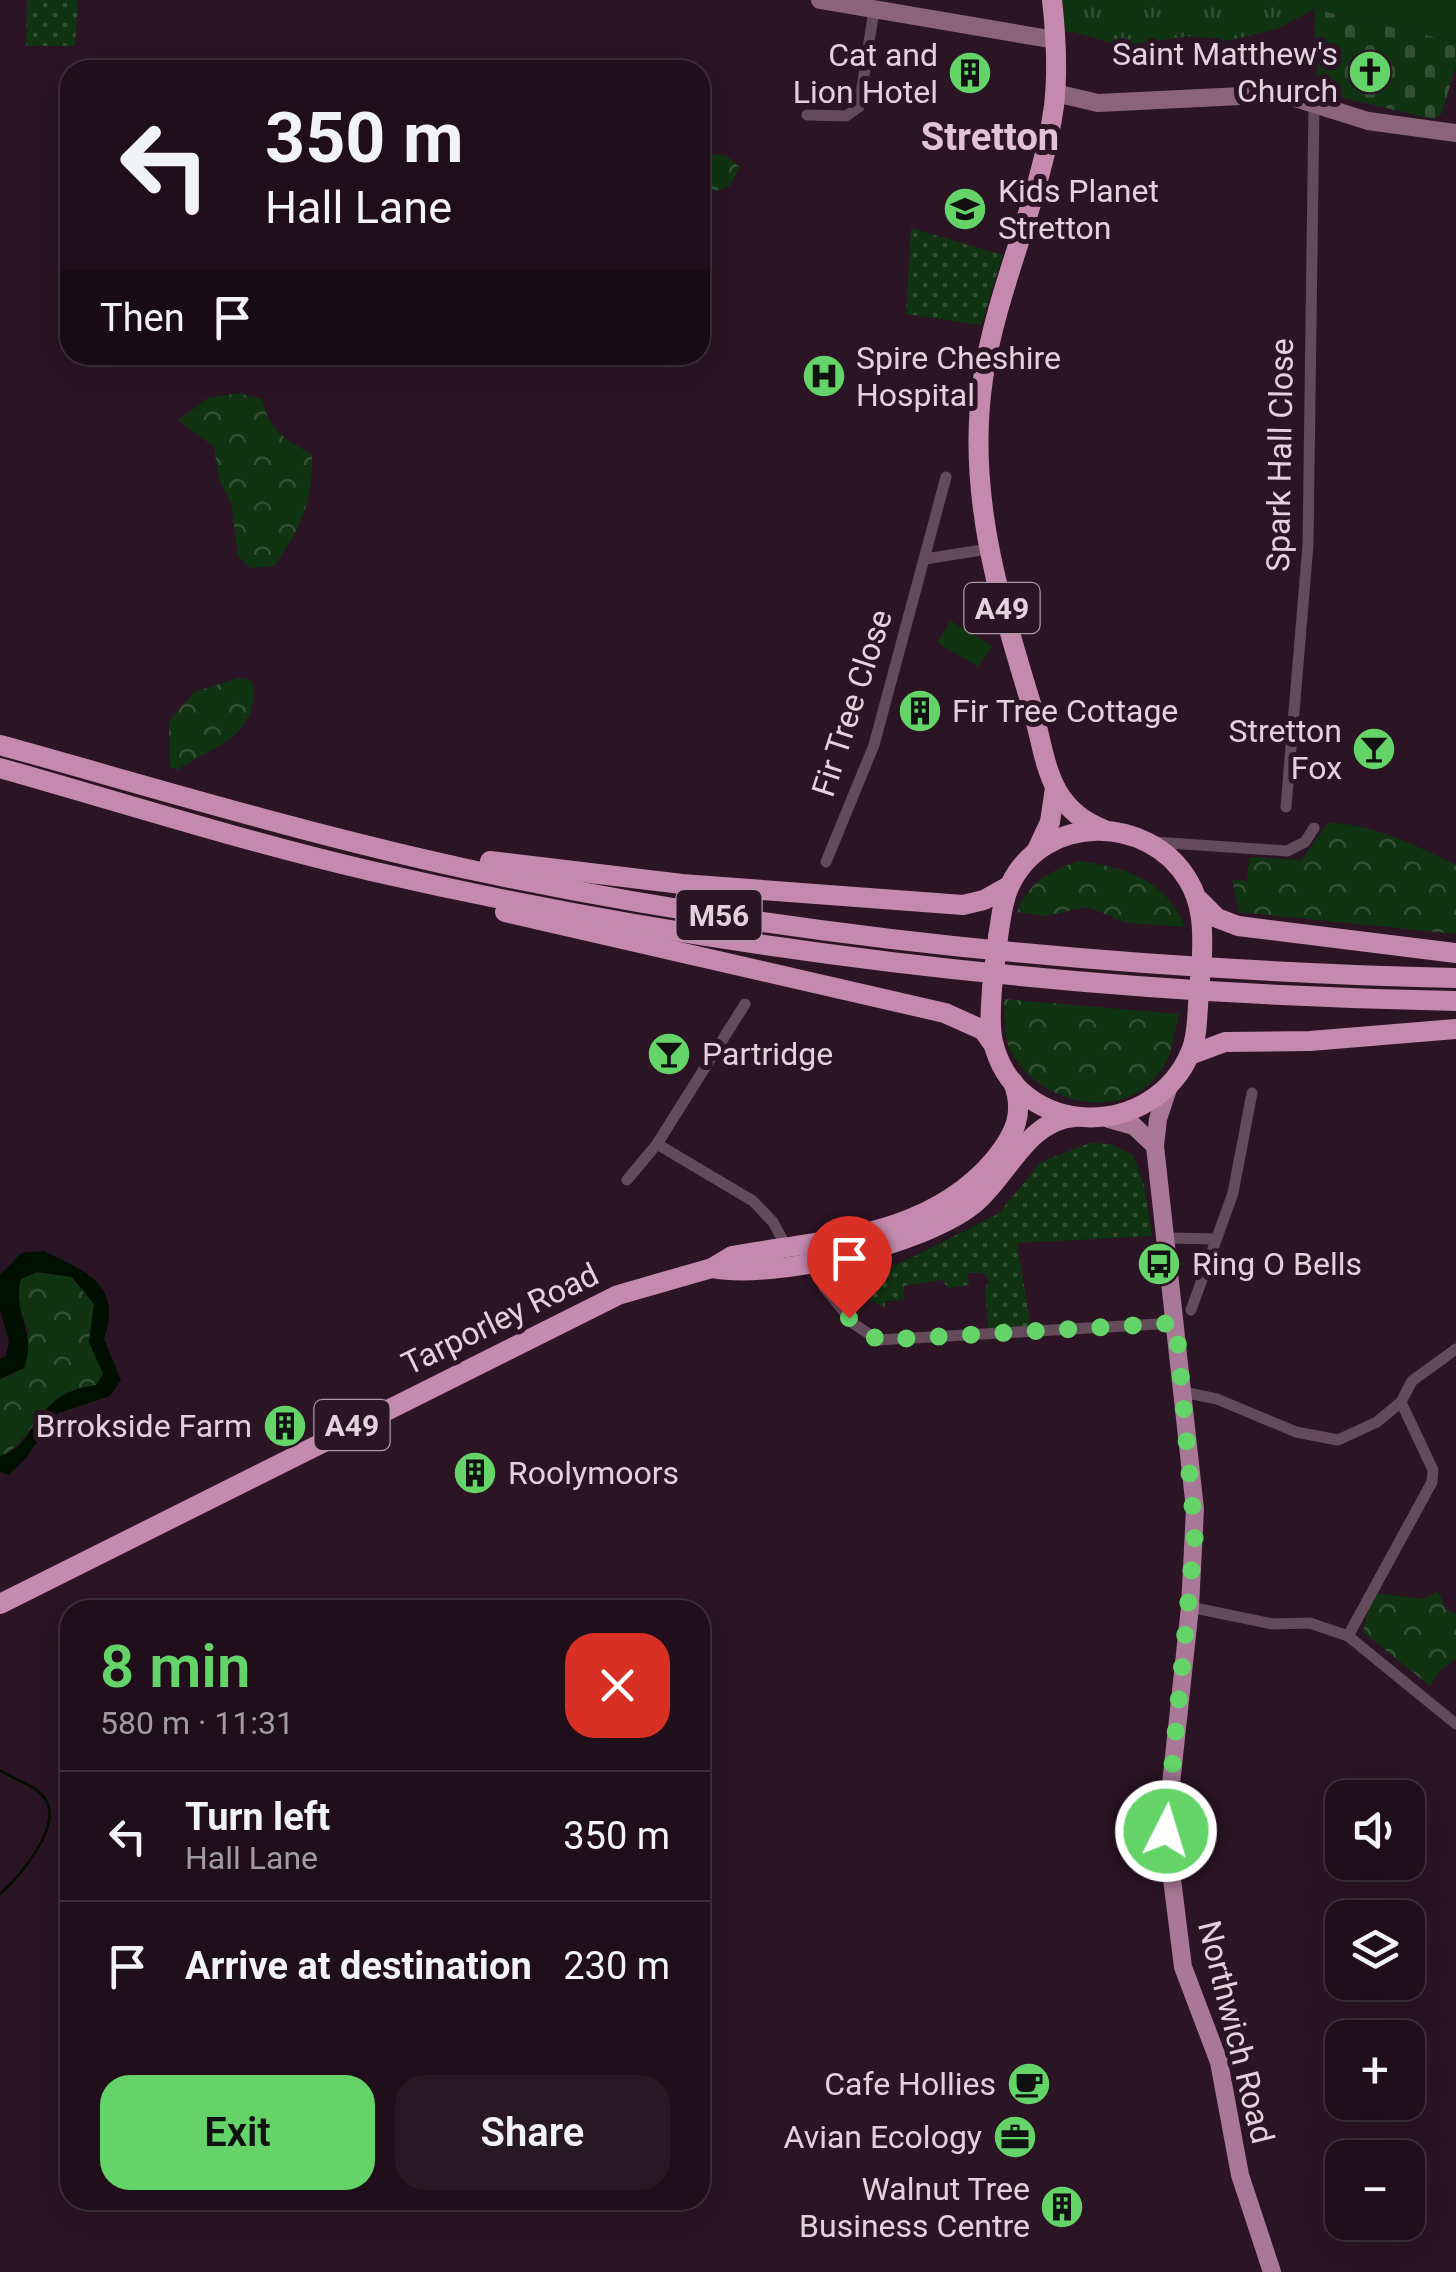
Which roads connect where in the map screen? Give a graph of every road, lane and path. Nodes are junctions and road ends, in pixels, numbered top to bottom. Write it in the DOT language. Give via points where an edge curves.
graph roads {
  1 [pos="820,0"];
  2 [pos="1052,0"];
  3 [pos="874,10"];
  4 [pos="1056,40"];
  5 [pos="1055,93"];
  6 [pos="1314,104"];
  7 [pos="807,115"];
  8 [pos="1456,133"];
  9 [pos="946,478"];
  10 [pos="988,549"];
  11 [pos="924,558"];
  12 [pos="0,745"];
  13 [pos="0,768"];
  14 [pos="1054,788"];
  15 [pos="1286,807"];
  16 [pos="1314,828"];
  17 [pos="1105,830"];
  18 [pos="1146,840"];
  19 [pos="374,848"];
  20 [pos="1201,848"];
  21 [pos="1037,850"];
  22 [pos="826,862"];
  23 [pos="369,870"];
  24 [pos="1185,874"];
  25 [pos="1001,891"];
  26 [pos="1196,898"];
  27 [pos="1456,953"];
  28 [pos="1456,978"];
  29 [pos="1456,1001"];
  30 [pos="745,1004"];
  31 [pos="1456,1029"];
  32 [pos="988,1037"];
  33 [pos="1190,1054"];
  34 [pos="1013,1082"];
  35 [pos="1169,1086"];
  36 [pos="1252,1093"];
  37 [pos="1075,1117"];
  38 [pos="1109,1118"];
  39 [pos="657,1144"];
  40 [pos="1155,1146"];
  41 [pos="627,1180"];
  42 [pos="1168,1238"];
  43 [pos="1216,1239"];
  44 [pos="785,1246"];
  45 [pos="802,1262"];
  46 [pos="712,1268"];
  47 [pos="824,1287"];
  48 [pos="1184,1317"];
  49 [pos="1456,1349"];
  50 [pos="1183,1392"];
  51 [pos="1402,1402"];
  52 [pos="0,1604"];
  53 [pos="1190,1607"];
  54 [pos="1348,1636"];
  55 [pos="1456,1724"];
  56 [pos="1272,2272"];
  1 -- 3 [label="main road"];
  2 -- 4 [label="highway, A49"];
  3 -- 4 [label="main road"];
  3 -- 7 [label="street" via="859,107 846,116"];
  4 -- 5 [label="highway, A49"];
  5 -- 6 [label="main road" via="1098,103 1270,93"];
  5 -- 10 [label="highway, A49" via="983,380 978,462"];
  6 -- 8 [label="main road" via="1368,121"];
  6 -- 15 [label="street, Spark Hall Close" via="1308,545"];
  9 -- 11 [label="street, Fir Tree Close"];
  10 -- 11 [label="street"];
  10 -- 14 [label="highway, A49"];
  11 -- 22 [label="street, Fir Tree Close" via="874,745"];
  12 -- 19 [label="highway, M56"];
  13 -- 23 [label="highway, M56"];
  14 -- 17 [label="highway, A49" via="1076,817"];
  14 -- 21 [label="highway, A49" via="1050,822"];
  16 -- 20 [label="street" via="1287,851"];
  17 -- 18 [label="highway"];
  17 -- 21 [label="highway" via="1068,834"];
  18 -- 20 [label="street"];
  18 -- 24 [label="highway"];
  19 -- 25 [label="highway, M56" via="827,896 963,905"];
  19 -- 28 [label="highway, M56" via="606,896 866,937 1208,970"];
  20 -- 24 [label="street"];
  21 -- 25 [label="highway"];
  23 -- 29 [label="highway, M56" via="620,922 902,964 1230,993"];
  23 -- 32 [label="highway, M56" via="532,919 945,1014"];
  24 -- 26 [label="highway"];
  25 -- 32 [label="highway, bridge"];
  26 -- 27 [label="highway" via="1238,926"];
  26 -- 33 [label="highway, bridge" via="1202,954"];
  30 -- 39 [label="street"];
  31 -- 33 [label="highway" via="1212,1044"];
  32 -- 34 [label="highway"];
  33 -- 35 [label="highway"];
  34 -- 37 [label="highway" via="1043,1106"];
  34 -- 44 [label="highway, Tarporley Road / A49" via="1020,1105 1016,1128 988,1167 952,1199 896,1226"];
  35 -- 38 [label="highway" via="1146,1106"];
  35 -- 40 [label="main road, Northwich Road"];
  36 -- 43 [label="street" via="1233,1193"];
  37 -- 38 [label="highway"];
  37 -- 45 [label="highway, Tarporley Road / A49" via="1041,1128 986,1194 932,1231"];
  38 -- 40 [label="main road" via="1134,1126"];
  39 -- 41 [label="street"];
  39 -- 44 [label="street" via="762,1208"];
  40 -- 42 [label="main road, Northwich Road"];
  42 -- 43 [label="street"];
  42 -- 48 [label="main road, Northwich Road"];
  43 -- 48 [label="street"];
  44 -- 45 [label="street"];
  44 -- 46 [label="highway, Tarporley Road / A49" via="732,1256"];
  45 -- 46 [label="highway, Tarporley Road / A49" via="737,1273"];
  46 -- 52 [label="highway, Tarporley Road / A49" via="583,1310"];
  47 -- 48 [label="street" via="854,1324 878,1340"];
  48 -- 50 [label="main road, Northwich Road"];
  49 -- 51 [label="street" via="1412,1381"];
  50 -- 51 [label="street" via="1326,1440 1377,1422"];
  50 -- 53 [label="main road, Northwich Road" via="1195,1509"];
  51 -- 54 [label="street" via="1423,1443 1432,1482"];
  53 -- 54 [label="street" via="1273,1624 1310,1623"];
  53 -- 56 [label="main road, Northwich Road" via="1166,1831 1174,1903 1190,1995 1220,2062 1240,2175"];
  54 -- 55 [label="street"];
}
